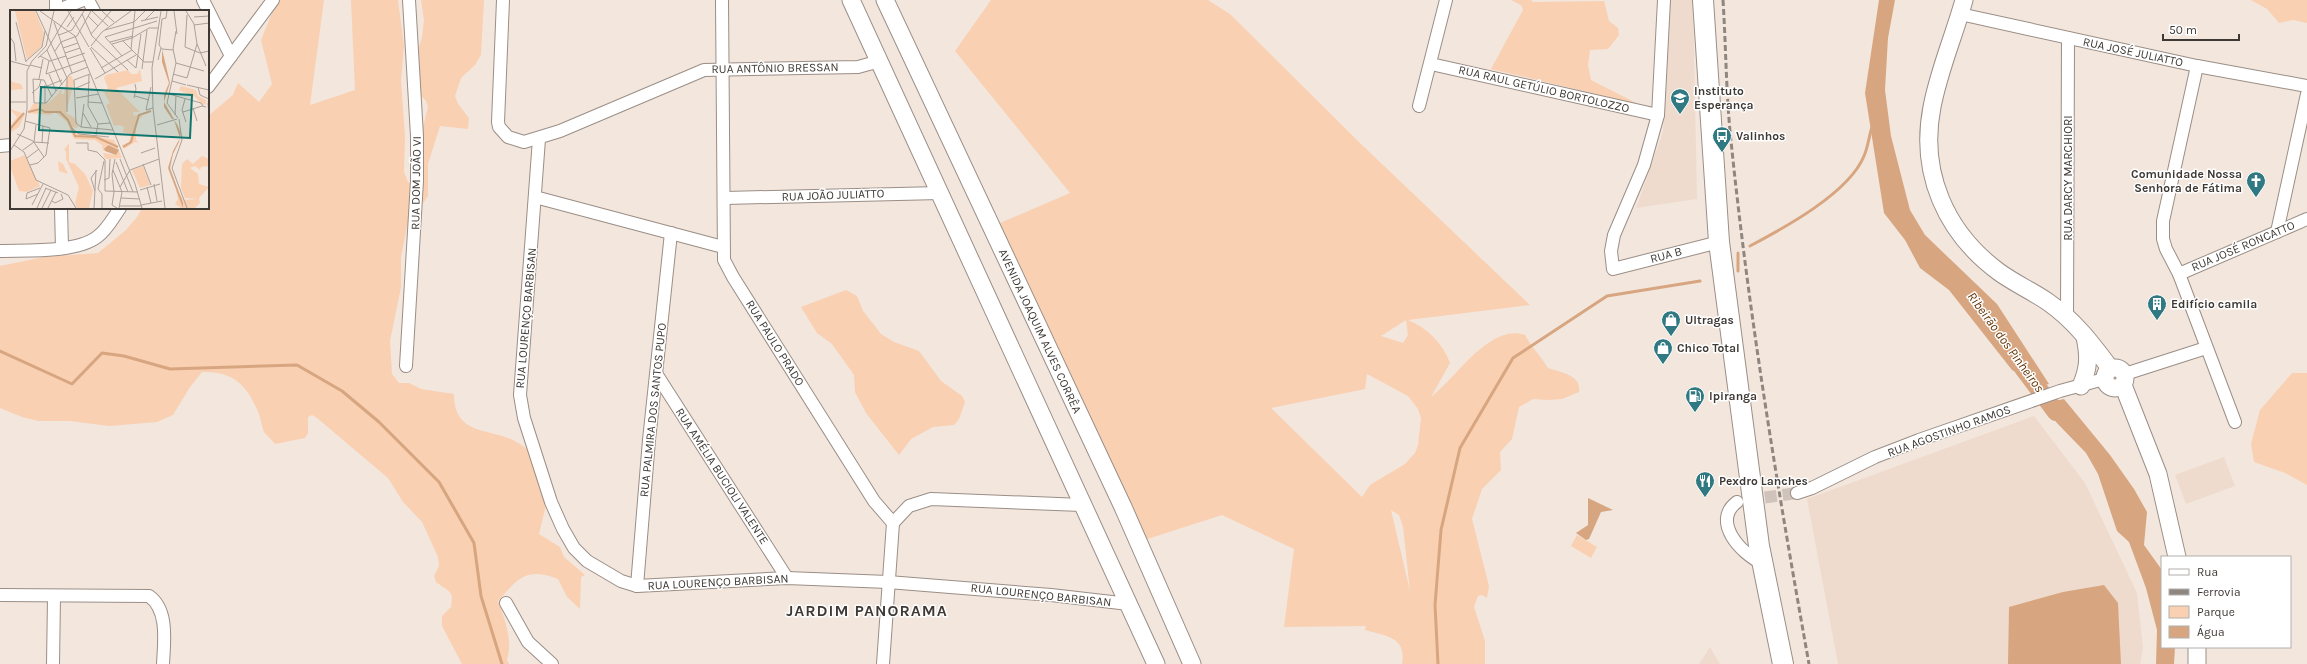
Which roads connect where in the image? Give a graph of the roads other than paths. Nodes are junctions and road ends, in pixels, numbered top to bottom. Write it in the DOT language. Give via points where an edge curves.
graph roads {
  1 [pos="83,0"];
  2 [pos="88,0"];
  3 [pos="203,0"];
  4 [pos="273,0"];
  5 [pos="409,0"];
  6 [pos="722,0"];
  7 [pos="851,0"];
  8 [pos="885,0"];
  9 [pos="1446,0"];
  10 [pos="1664,0"];
  11 [pos="1703,0"];
  12 [pos="505,1"];
  13 [pos="1962,7"];
  14 [pos="58,10"];
  15 [pos="93,10"];
  16 [pos="208,10"];
  17 [pos="209,12"];
  18 [pos="2068,38"];
  19 [pos="231,56"];
  20 [pos="880,60"];
  21 [pos="1431,64"];
  22 [pos="2197,66"];
  23 [pos="723,69"];
  24 [pos="209,86"];
  25 [pos="2307,86"];
  26 [pos="2307,94"];
  27 [pos="1419,106"];
  28 [pos="1658,114"];
  29 [pos="539,139"];
  30 [pos="10,145"];
  31 [pos="0,146"];
  32 [pos="940,193"];
  33 [pos="535,197"];
  34 [pos="725,198"];
  35 [pos="61,209"];
  36 [pos="119,209"];
  37 [pos="2307,220"];
  38 [pos="2277,232"];
  39 [pos="671,233"];
  40 [pos="1719,242"];
  41 [pos="723,247"];
  42 [pos="62,248"];
  43 [pos="0,251"];
  44 [pos="2179,274"];
  45 [pos="2067,318"];
  46 [pos="2085,334"];
  47 [pos="2206,348"];
  48 [pos="406,366"];
  49 [pos="657,375"];
  50 [pos="2116,377"];
  51 [pos="2081,386"];
  52 [pos="2235,422"];
  53 [pos="1798,493"];
  54 [pos="1737,502"];
  55 [pos="1082,505"];
  56 [pos="893,524"];
  57 [pos="2177,556"];
  58 [pos="1762,563"];
  59 [pos="787,578"];
  60 [pos="888,582"];
  61 [pos="637,586"];
  62 [pos="0,595"];
  63 [pos="54,597"];
  64 [pos="506,602"];
  65 [pos="1129,604"];
  66 [pos="2197,648"];
  67 [pos="53,664"];
  68 [pos="163,664"];
  69 [pos="552,664"];
  70 [pos="883,664"];
  71 [pos="1156,664"];
  72 [pos="1192,664"];
  73 [pos="1783,664"];
  74 [pos="2197,664"];
  1 -- 14 [label="street"];
  2 -- 15 [label="street"];
  3 -- 16 [label="street"];
  4 -- 19 [label="street"];
  5 -- 48 [label="street, RUA DOM JOÃO VI" via="417,181"];
  6 -- 23 [label="street, RUA PAULO PRADO"];
  7 -- 20 [label="main road"];
  8 -- 72 [label="main road, AVENIDA JOAQUIM ALVES CORRÊA" via="1123,507"];
  9 -- 21 [label="street"];
  10 -- 28 [label="street"];
  11 -- 40 [label="main road"];
  12 -- 29 [label="street" via="498,122 504,134 515,141"];
  13 -- 18 [label="street, RUA JOSÉ JULIATTO"];
  13 -- 45 [label="main road" via="1931,109 1928,149 1939,198 1944,210 1979,256 2048,302"];
  17 -- 19 [label="street"];
  18 -- 22 [label="street, RUA JOSÉ JULIATTO"];
  18 -- 45 [label="street, RUA DARCY MARCHIORI"];
  19 -- 24 [label="street"];
  20 -- 23 [label="street, RUA ANTÔNIO BRESSAN" via="858,67"];
  20 -- 32 [label="main road"];
  21 -- 27 [label="street"];
  21 -- 28 [label="street, RUA RAUL GETÚLIO BORTOLOZZO"];
  22 -- 25 [label="street, RUA JOSÉ JULIATTO"];
  22 -- 44 [label="street" via="2163,222 2163,239"];
  23 -- 29 [label="street, RUA ANTÔNIO BRESSAN" via="691,74"];
  23 -- 34 [label="street, RUA PAULO PRADO"];
  26 -- 38 [label="street"];
  28 -- 40 [label="street, RUA B" via="1644,165 1614,235 1611,251 1613,268"];
  29 -- 33 [label="street, RUA LOURENÇO BARBISAN"];
  30 -- 31 [label="street"];
  32 -- 34 [label="street, RUA JOÃO JULIATTO"];
  32 -- 55 [label="main road"];
  33 -- 39 [label="street"];
  33 -- 61 [label="street, RUA LOURENÇO BARBISAN" via="520,395 523,412 551,502 574,548 605,573"];
  34 -- 41 [label="street, RUA PAULO PRADO"];
  35 -- 42 [label="street"];
  36 -- 42 [label="street" via="99,236 91,242"];
  37 -- 38 [label="street, RUA JOSÉ RONCATTO"];
  38 -- 44 [label="street, RUA JOSÉ RONCATTO"];
  39 -- 41 [label="street"];
  39 -- 49 [label="street, RUA PALMIRA DOS SANTOS PUPO"];
  40 -- 58 [label="main road"];
  41 -- 56 [label="street, RUA PAULO PRADO" via="724,260 733,277 874,501"];
  42 -- 43 [label="street"];
  44 -- 47 [label="street"];
  45 -- 46 [label="main road"];
  46 -- 50 [label="main road"];
  46 -- 51 [label="main road" via="2089,355"];
  47 -- 50 [label="street, RUA AGOSTINHO RAMOS"];
  47 -- 52 [label="street"];
  49 -- 59 [label="street, RUA AMÉLIA BUCIOLI VALENTE"];
  49 -- 61 [label="street, RUA PALMIRA DOS SANTOS PUPO"];
  50 -- 51 [label="street, RUA AGOSTINHO RAMOS"];
  50 -- 57 [label="main road" via="2158,474"];
  51 -- 53 [label="street, RUA AGOSTINHO RAMOS" via="1919,440 1875,457"];
  54 -- 58 [label="street" via="1727,513 1727,529 1750,558"];
  55 -- 56 [label="street" via="931,499 909,506"];
  55 -- 65 [label="main road"];
  56 -- 60 [label="street"];
  58 -- 73 [label="main road"];
  59 -- 60 [label="street, RUA LOURENÇO BARBISAN"];
  59 -- 61 [label="street, RUA LOURENÇO BARBISAN"];
  60 -- 65 [label="street, RUA LOURENÇO BARBISAN"];
  60 -- 70 [label="street"];
  62 -- 63 [label="street"];
  63 -- 67 [label="street"];
  63 -- 68 [label="street" via="149,596 158,606 162,617"];
  64 -- 69 [label="street" via="528,642"];
  65 -- 71 [label="main road"];
  66 -- 74 [label="main road"];
}
